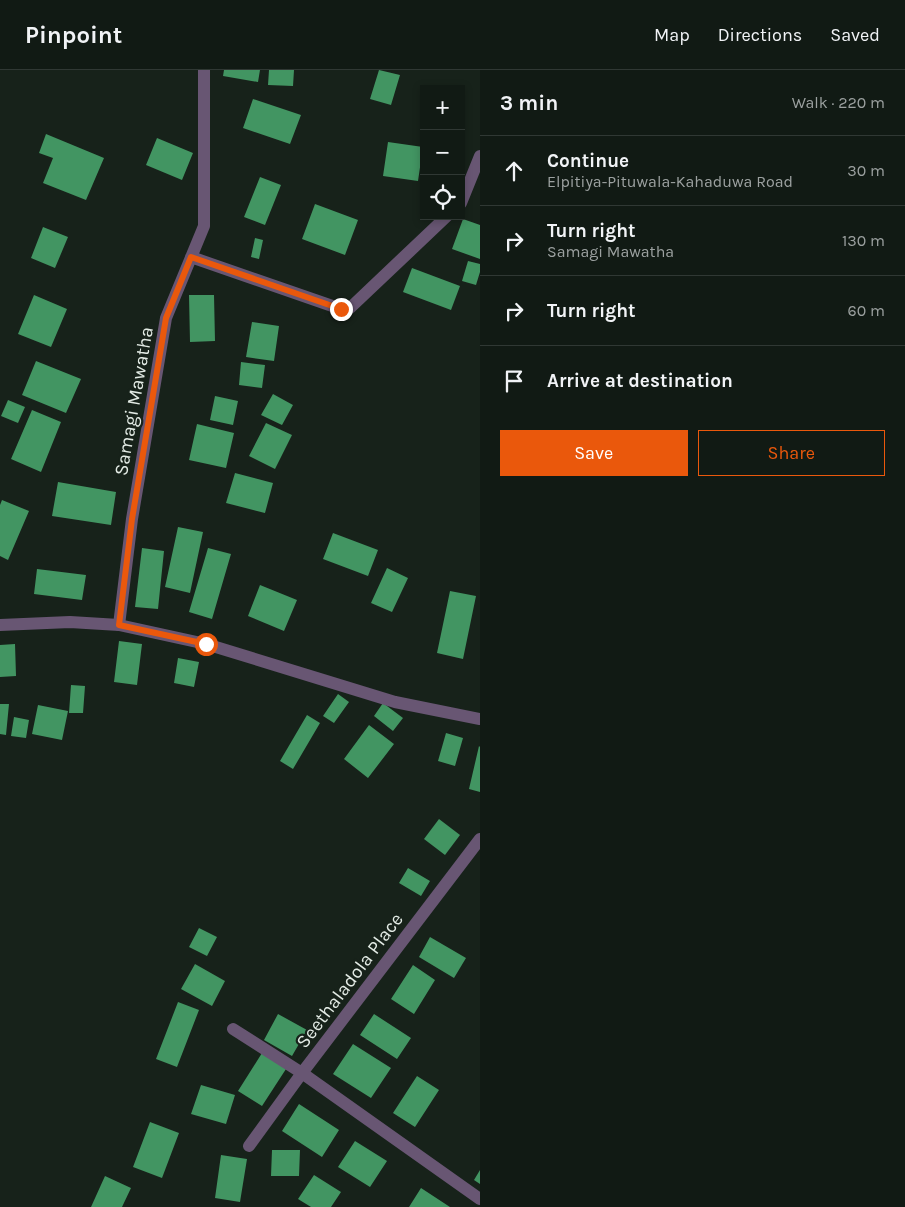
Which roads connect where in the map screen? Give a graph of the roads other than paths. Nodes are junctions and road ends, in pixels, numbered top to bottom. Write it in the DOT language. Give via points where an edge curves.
graph roads {
  1 [pos="204,70"];
  2 [pos="480,156"];
  3 [pos="465,193"];
  4 [pos="443,220"];
  5 [pos="191,257"];
  6 [pos="0,625"];
  7 [pos="119,625"];
  8 [pos="480,719"];
  9 [pos="480,839"];
  10 [pos="233,1029"];
  11 [pos="302,1073"];
  12 [pos="249,1146"];
  13 [pos="480,1199"];
  1 -- 5 [label="street, Samagi Mawatha" via="204,226"];
  2 -- 3 [label="street"];
  4 -- 5 [label="street" via="350,308 341,309"];
  5 -- 7 [label="street, Samagi Mawatha" via="166,318 132,519"];
  6 -- 7 [label="street" via="70,622"];
  7 -- 8 [label="street" via="206,644 395,702"];
  9 -- 11 [label="street, Seethaladola Place"];
  10 -- 11 [label="street"];
  11 -- 12 [label="street, Seethaladola Place"];
  11 -- 13 [label="street"];
}
